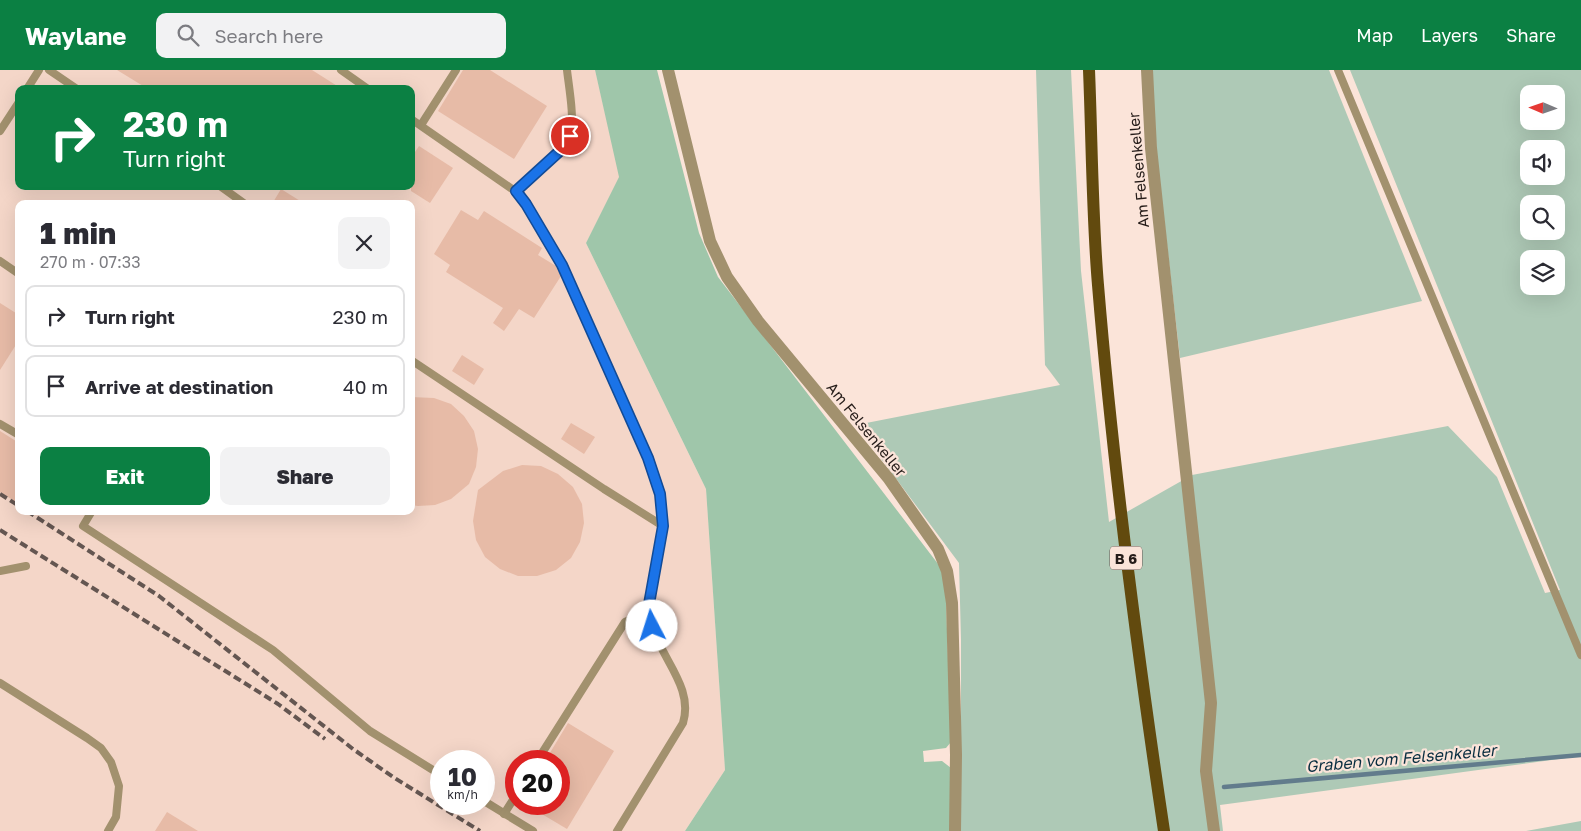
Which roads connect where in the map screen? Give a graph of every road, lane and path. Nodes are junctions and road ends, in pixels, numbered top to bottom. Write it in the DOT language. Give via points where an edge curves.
graph roads {
  1 [pos="39,70"];
  2 [pos="49,70"];
  3 [pos="341,70"];
  4 [pos="456,70"];
  5 [pos="567,70"];
  6 [pos="668,70"];
  7 [pos="1089,70"];
  8 [pos="1147,70"];
  9 [pos="1338,70"];
  10 [pos="30,85"];
  11 [pos="71,85"];
  12 [pos="362,85"];
  13 [pos="15,108"];
  14 [pos="415,121"];
  15 [pos="421,125"];
  16 [pos="0,131"];
  17 [pos="226,190"];
  18 [pos="516,191"];
  19 [pos="239,200"];
  20 [pos="0,261"];
  21 [pos="15,271"];
  22 [pos="415,363"];
  23 [pos="0,424"];
  24 [pos="15,433"];
  25 [pos="90,515"];
  26 [pos="663,526"];
  27 [pos="26,566"];
  28 [pos="0,571"];
  29 [pos="650,611"];
  30 [pos="1581,655"];
  31 [pos="0,683"];
  32 [pos="544,750"];
  33 [pos="430,768"];
  34 [pos="495,808"];
  35 [pos="504,814"];
  36 [pos="108,831"];
  37 [pos="533,831"];
  38 [pos="617,831"];
  39 [pos="955,831"];
  40 [pos="1164,831"];
  41 [pos="1214,831"];
  1 -- 10 [label="lane"];
  2 -- 11 [label="lane"];
  3 -- 12 [label="lane"];
  4 -- 15 [label="lane"];
  5 -- 18 [label="lane" via="570,136 562,149"];
  6 -- 39 [label="street, Am Felsenkeller" via="710,241 727,277 758,321 888,479 938,548 947,571 952,603"];
  7 -- 40 [label="main road, B 6" via="1098,283 1123,532"];
  8 -- 41 [label="street, Am Felsenkeller" via="1151,148 1211,703 1206,771"];
  9 -- 30 [label="lane"];
  13 -- 16 [label="lane"];
  14 -- 15 [label="lane"];
  15 -- 18 [label="lane"];
  17 -- 19 [label="lane"];
  18 -- 26 [label="lane" via="562,265 648,458 660,494"];
  20 -- 21 [label="lane"];
  22 -- 26 [label="lane"];
  23 -- 24 [label="lane"];
  25 -- 33 [label="lane" via="83,526 273,650 370,731"];
  26 -- 29 [label="lane"];
  27 -- 28 [label="lane"];
  29 -- 32 [label="lane" via="625,622"];
  29 -- 38 [label="lane" via="652,626 685,697 686,712 683,723"];
  31 -- 36 [label="lane" via="101,748 111,762 118,786 116,817"];
  34 -- 35 [label="lane"];
  35 -- 37 [label="lane"];
}
